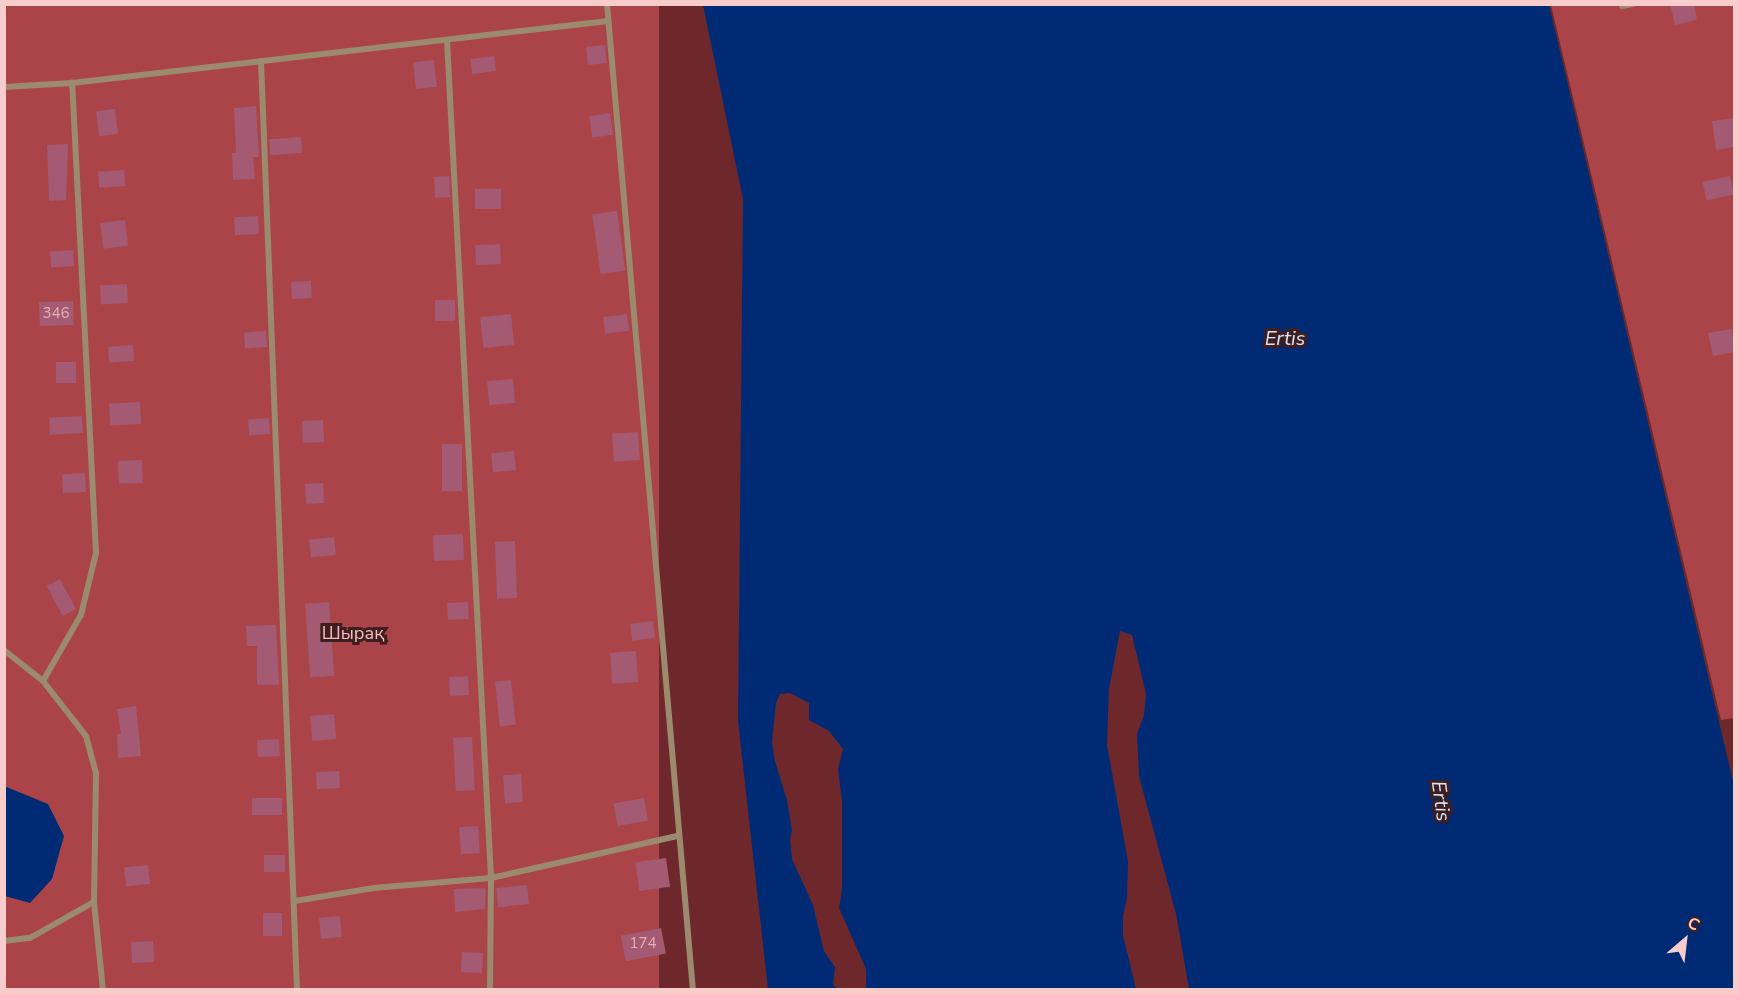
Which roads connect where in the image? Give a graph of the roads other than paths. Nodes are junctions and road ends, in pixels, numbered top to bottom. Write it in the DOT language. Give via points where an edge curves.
graph roads {
  1 [pos="607,4"];
  2 [pos="1633,4"];
  3 [pos="1622,6"];
  4 [pos="608,21"];
  5 [pos="447,40"];
  6 [pos="261,61"];
  7 [pos="72,83"];
  8 [pos="4,87"];
  9 [pos="4,650"];
  10 [pos="43,681"];
  11 [pos="678,836"];
  12 [pos="491,878"];
  13 [pos="295,901"];
  14 [pos="94,902"];
  15 [pos="4,941"];
  16 [pos="103,990"];
  17 [pos="297,990"];
  18 [pos="490,990"];
  19 [pos="693,990"];
  1 -- 4 [label="street"];
  2 -- 3 [label="street"];
  4 -- 5 [label="street"];
  4 -- 11 [label="street"];
  5 -- 6 [label="street"];
  5 -- 12 [label="street"];
  6 -- 7 [label="street"];
  6 -- 13 [label="street"];
  7 -- 8 [label="street"];
  7 -- 10 [label="street" via="96,553 81,615"];
  9 -- 10 [label="street"];
  10 -- 14 [label="street" via="86,736 96,774"];
  11 -- 12 [label="street"];
  11 -- 19 [label="street"];
  12 -- 13 [label="street" via="374,888"];
  12 -- 18 [label="street"];
  13 -- 17 [label="street"];
  14 -- 15 [label="street" via="30,938"];
  14 -- 16 [label="street"];
}
